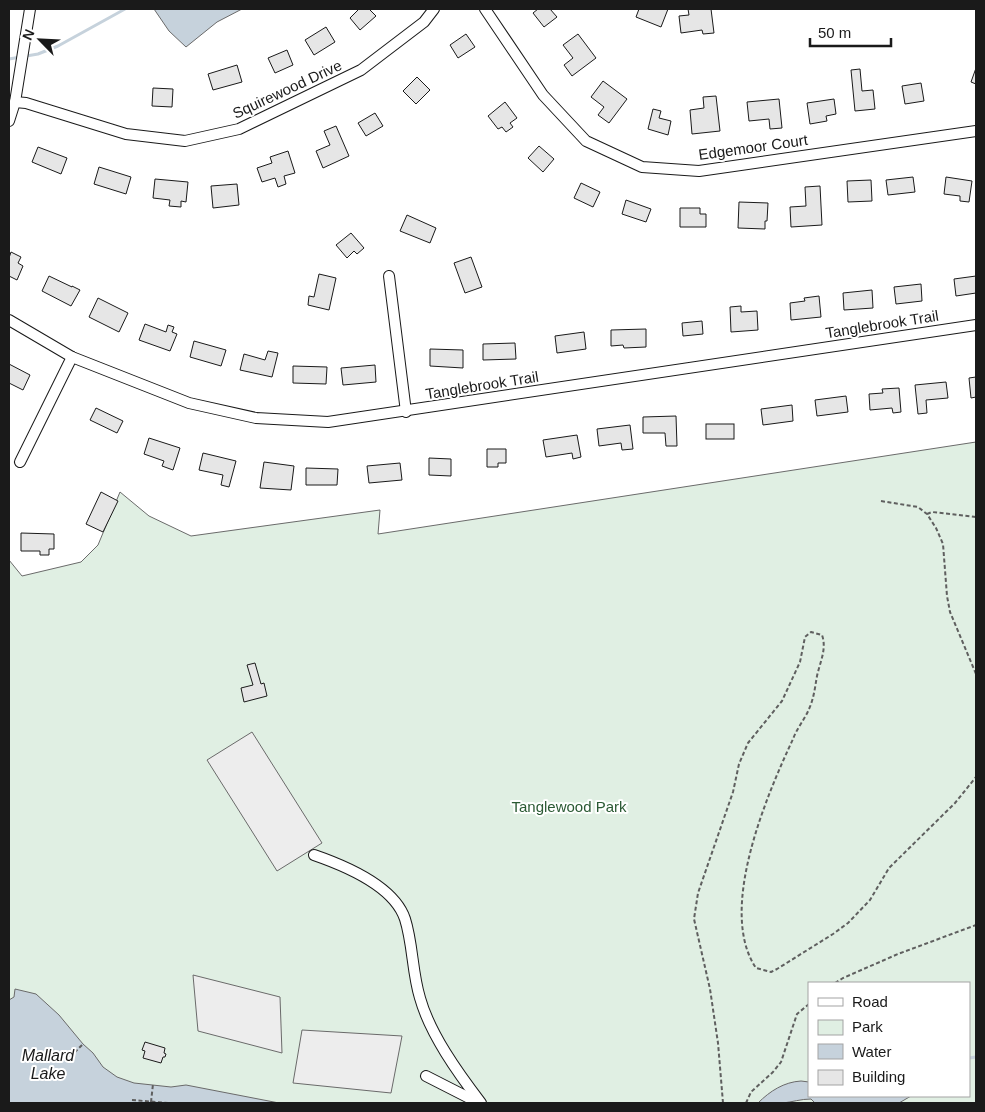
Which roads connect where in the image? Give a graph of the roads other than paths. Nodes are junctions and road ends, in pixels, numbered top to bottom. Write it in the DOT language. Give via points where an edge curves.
graph roads {
  1 [pos="30,9"];
  2 [pos="434,9"];
  3 [pos="485,9"];
  4 [pos="16,102"];
  5 [pos="9,121"];
  6 [pos="976,131"];
  7 [pos="389,276"];
  8 [pos="9,320"];
  9 [pos="976,325"];
  10 [pos="72,357"];
  11 [pos="406,412"];
  12 [pos="20,462"];
  13 [pos="314,855"];
  14 [pos="426,1076"];
  15 [pos="480,1103"];
  1 -- 4 [label="street"];
  2 -- 4 [label="street, Squirewood Drive" via="424,22 361,70 239,129 185,141 126,134"];
  3 -- 6 [label="street, Edgemoor Court" via="543,95 586,141 642,167 699,170"];
  4 -- 5 [label="street"];
  7 -- 11 [label="street"];
  8 -- 10 [label="street, Tanglebrook Trail"];
  9 -- 11 [label="street, Tanglebrook Trail"];
  10 -- 11 [label="street, Tanglebrook Trail" via="190,403 256,418 328,422"];
  10 -- 12 [label="street"];
  13 -- 15 [label="street" via="362,876 384,891 404,916 424,1011 442,1046"];
  14 -- 15 [label="street"];
}
